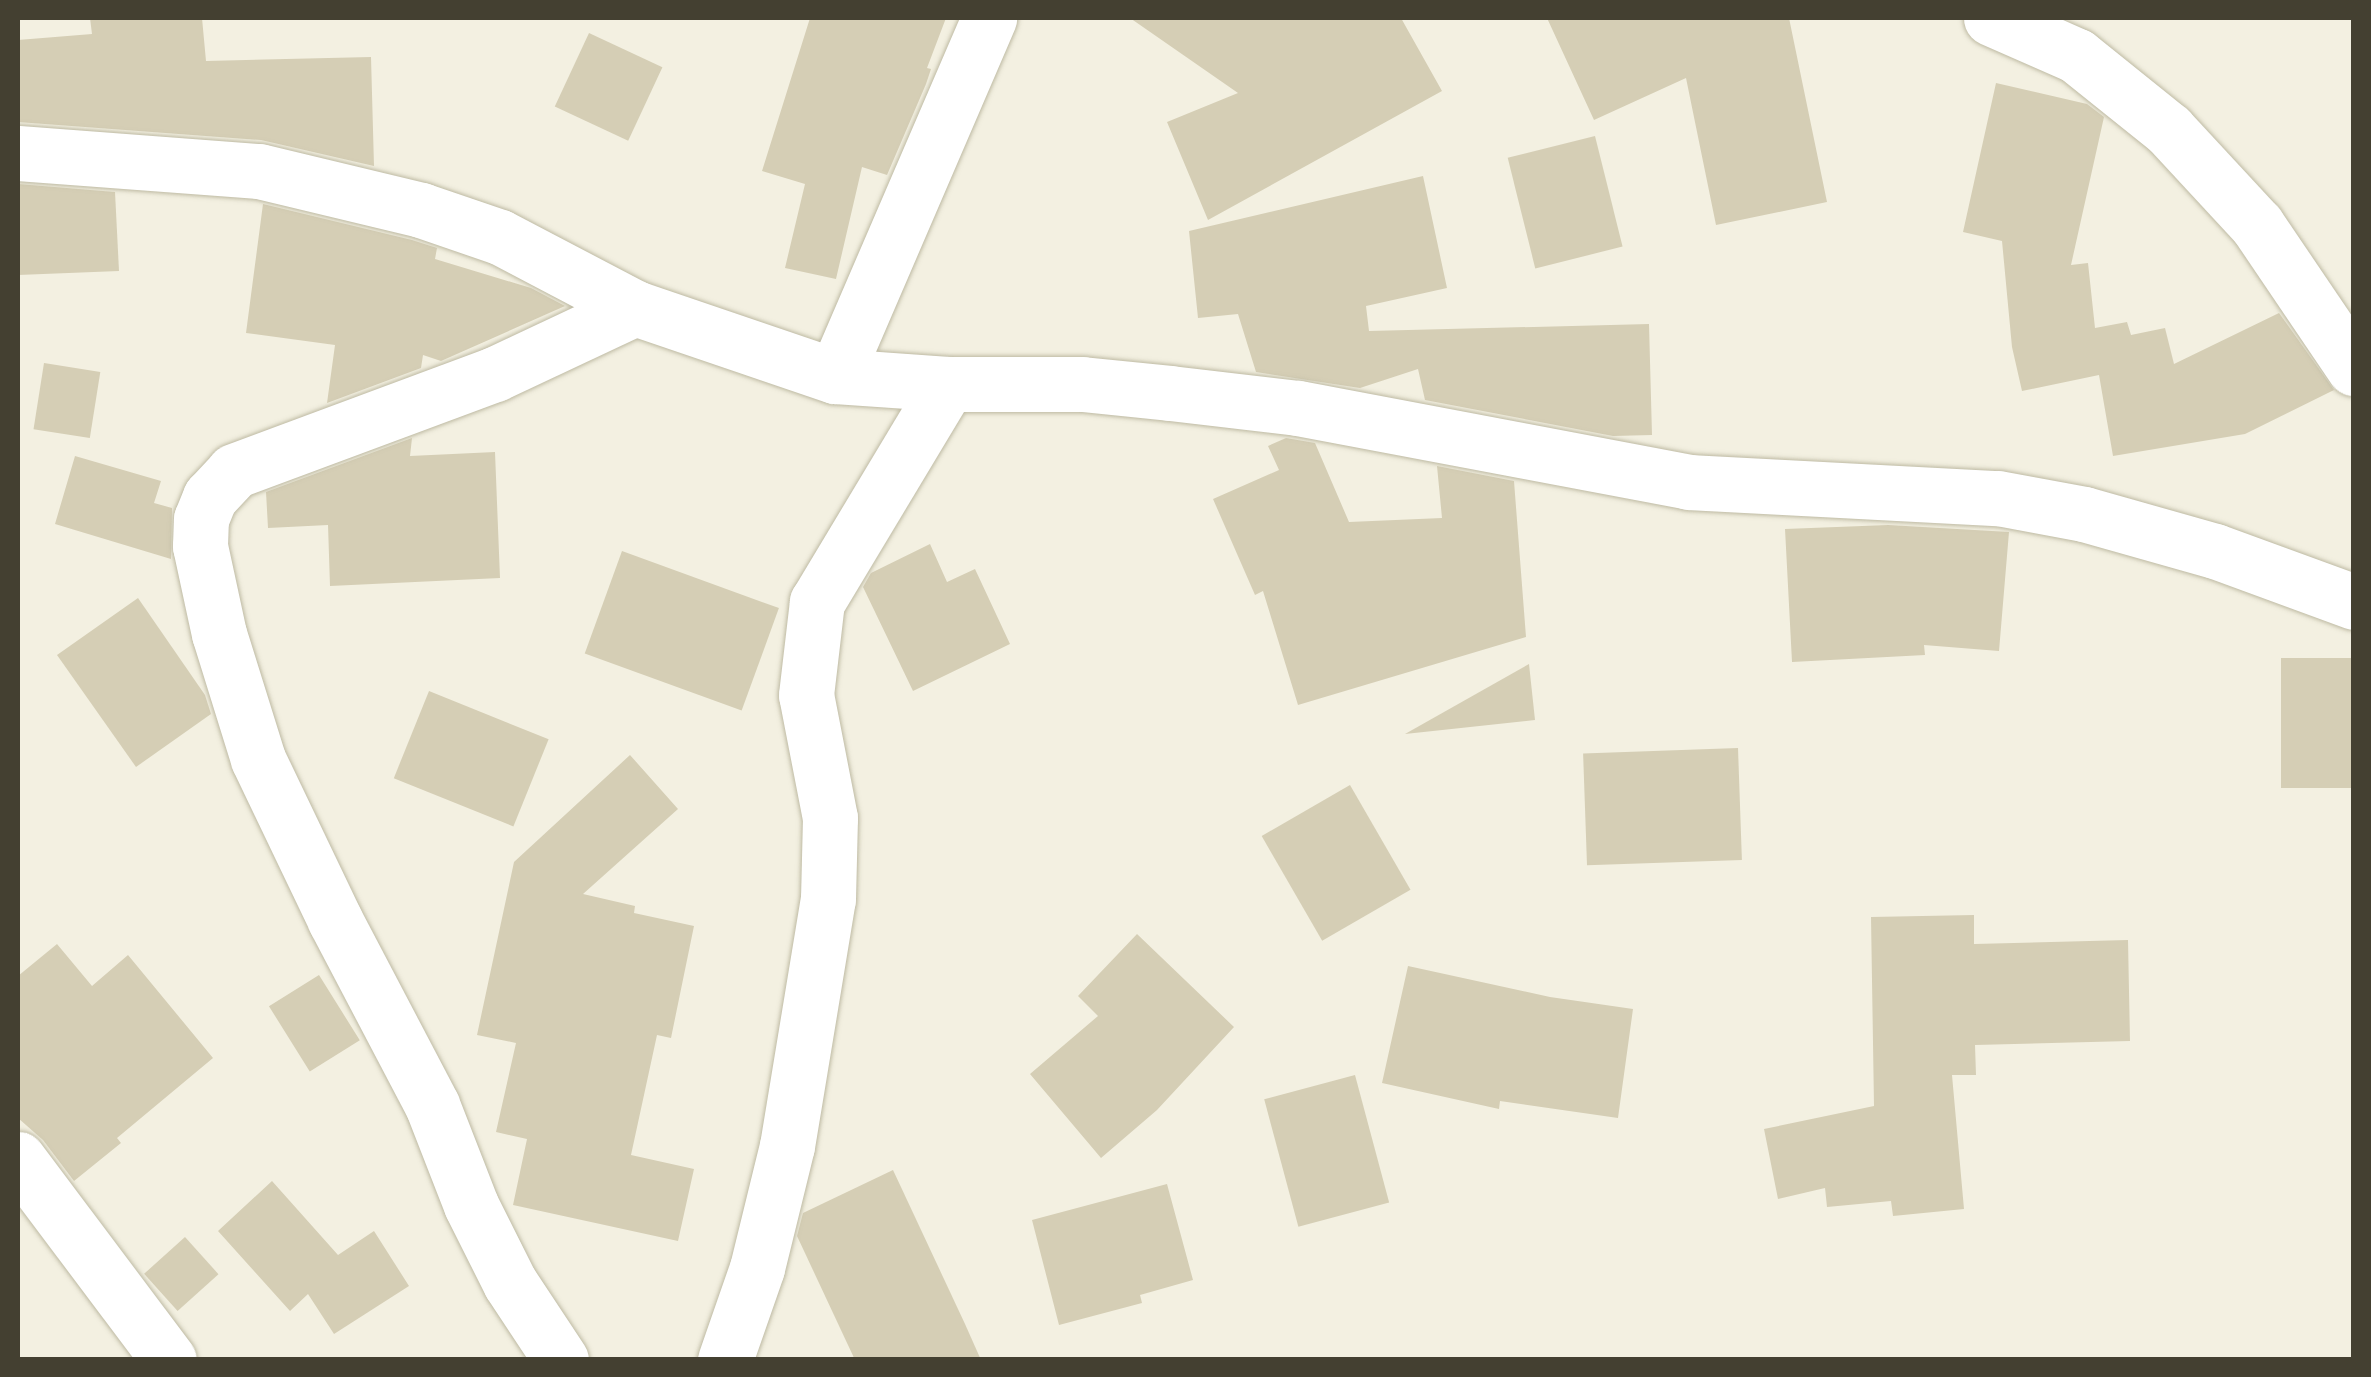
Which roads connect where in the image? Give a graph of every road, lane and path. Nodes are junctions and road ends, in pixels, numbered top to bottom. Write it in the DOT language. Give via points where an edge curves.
graph roads {
  1 [pos="989,18"];
  2 [pos="1991,18"];
  3 [pos="2074,37"];
  4 [pos="18,153"];
  5 [pos="635,308"];
  6 [pos="2354,368"];
  7 [pos="835,376"];
  8 [pos="948,384"];
  9 [pos="2354,602"];
  10 [pos="18,1159"];
  11 [pos="170,1360"];
  12 [pos="561,1360"];
  13 [pos="724,1360"];
  1 -- 7 [label="street"];
  2 -- 3 [label="street"];
  3 -- 6 [label="street" via="2257,225"];
  4 -- 5 [label="street" via="258,172 421,210 500,237"];
  5 -- 7 [label="street"];
  5 -- 12 [label="street" via="495,374 234,470 201,519 218,634 258,759 432,1105 510,1283"];
  7 -- 8 [label="street"];
  8 -- 9 [label="street" via="1082,384 1298,408 1688,482 1998,498 2216,551"];
  8 -- 13 [label="street" via="817,602 806,696 830,818 828,899 786,1146 756,1268"];
  10 -- 11 [label="street"];
}
